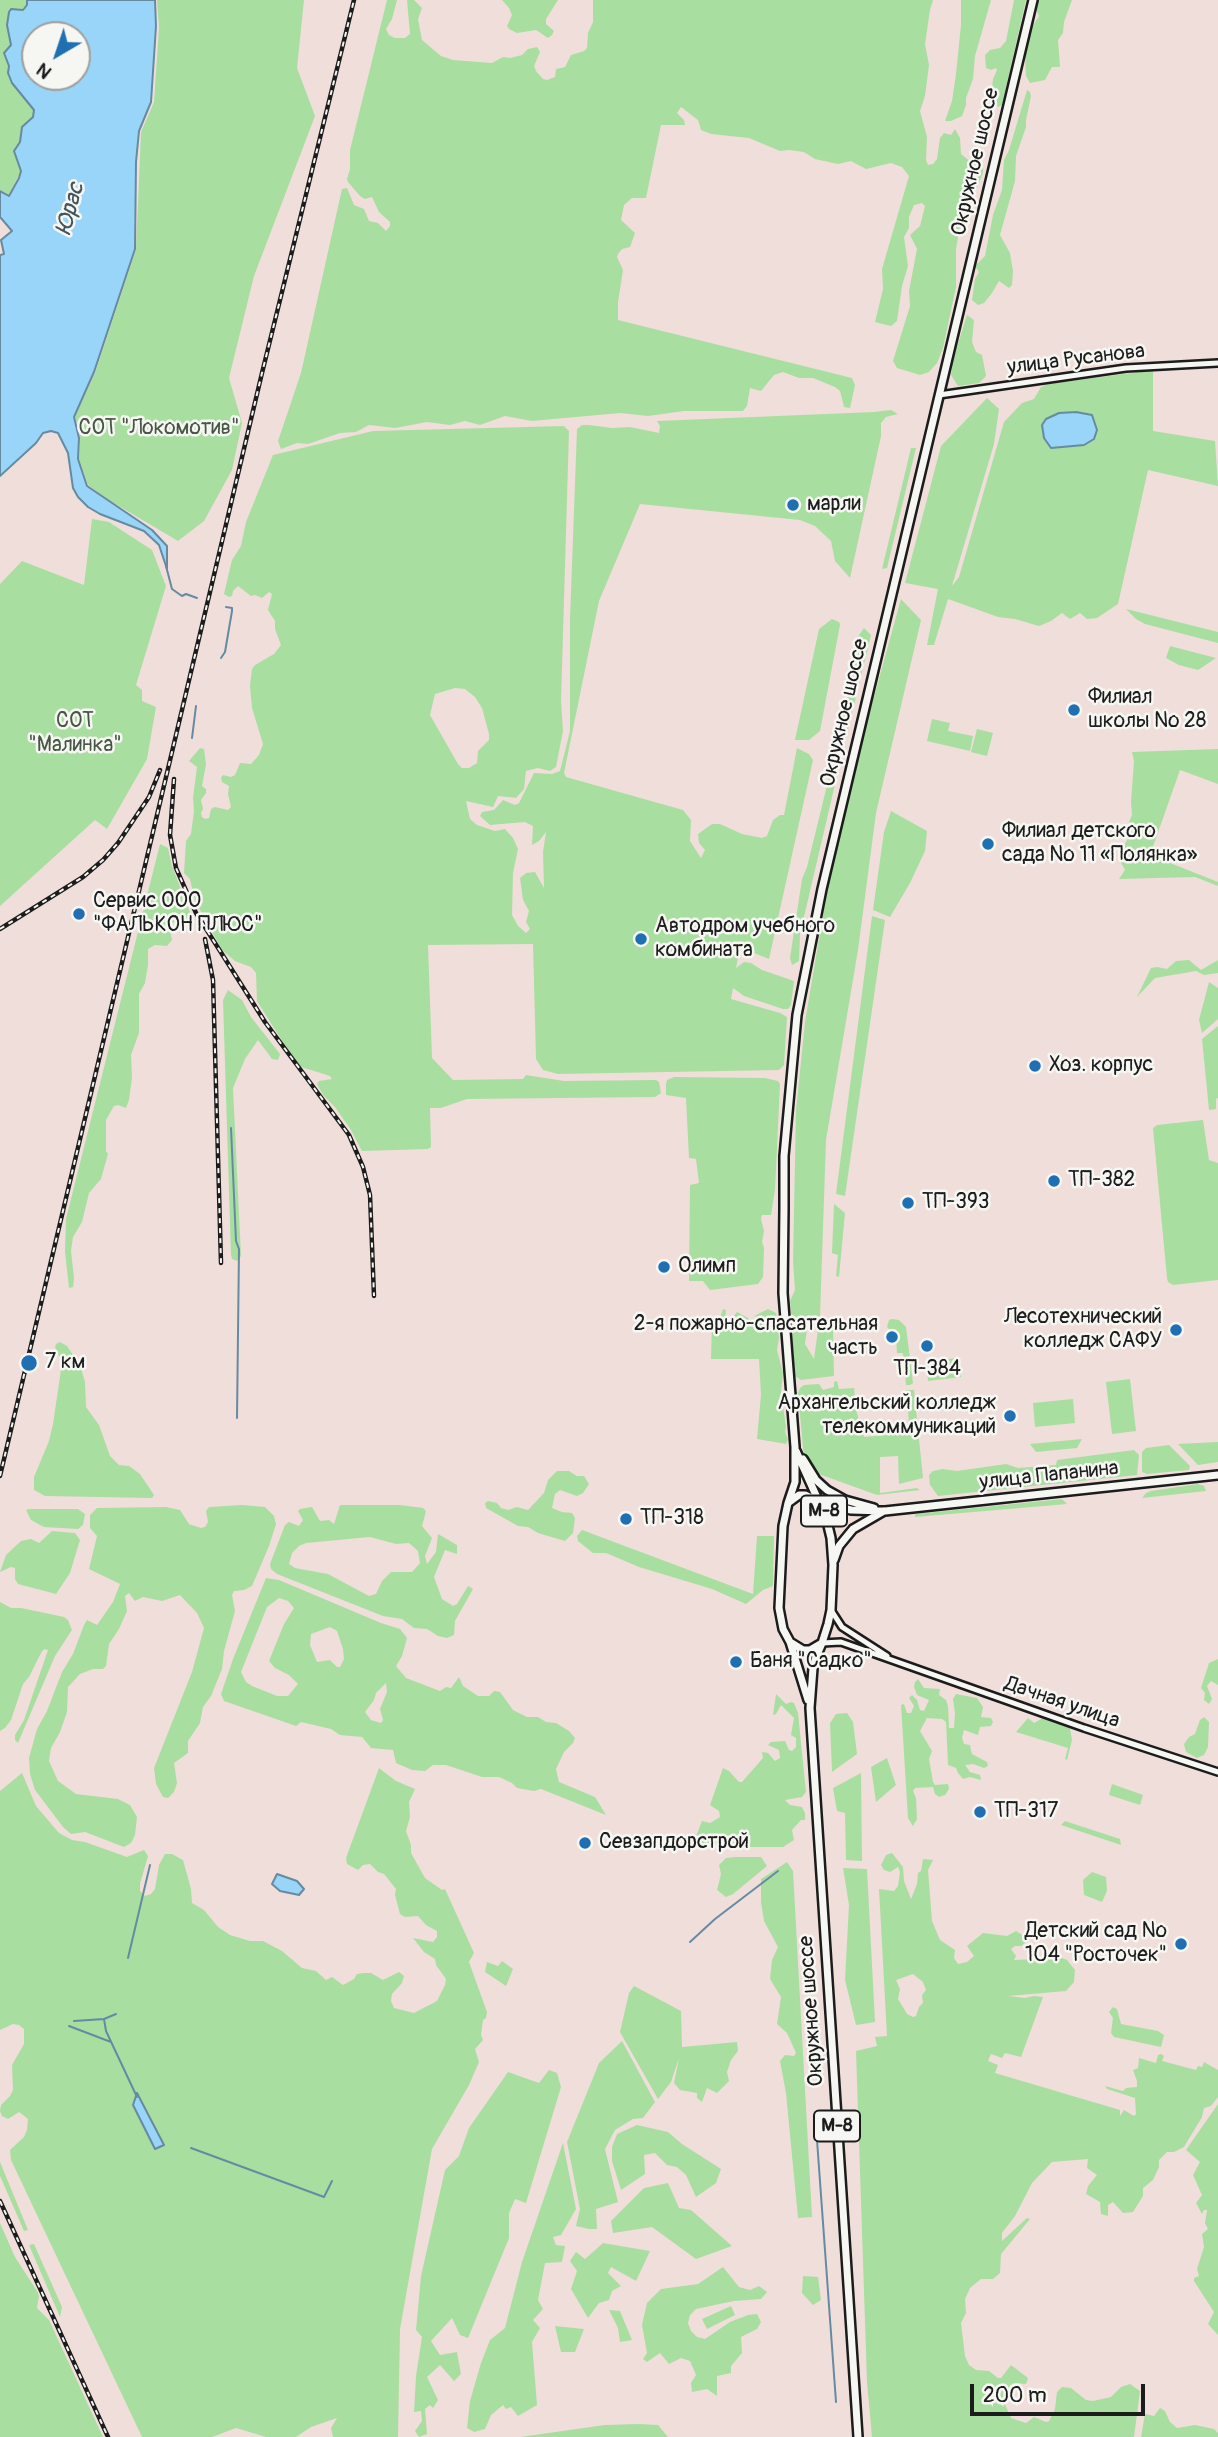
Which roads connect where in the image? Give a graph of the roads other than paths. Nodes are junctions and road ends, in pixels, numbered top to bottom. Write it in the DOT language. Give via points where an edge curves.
graph roads {
  1 [pos="1033,0"];
  2 [pos="1218,363"];
  3 [pos="939,395"];
  4 [pos="795,1447"];
  5 [pos="1218,1475"];
  6 [pos="819,1502"];
  7 [pos="788,1503"];
  8 [pos="885,1511"];
  9 [pos="833,1565"];
  10 [pos="831,1610"];
  11 [pos="790,1642"];
  12 [pos="822,1643"];
  13 [pos="896,1662"];
  14 [pos="810,1708"];
  15 [pos="1218,1772"];
  16 [pos="858,2437"];
  1 -- 3 [label="main road, Окружное шоссе"];
  2 -- 3 [label="street, улица Русанова" via="1126,368"];
  3 -- 4 [label="main road, Окружное шоссе" via="822,889 797,1015 785,1156 783,1269"];
  4 -- 6 [label="main road, Окружное шоссе"];
  4 -- 7 [label="main road, Окружное шоссе" via="795,1482"];
  4 -- 8 [label="main road, улица Папанина / М-8" via="827,1490"];
  5 -- 8 [label="main road, улица Папанина / М-8"];
  6 -- 7 [label="main road, М-8" via="799,1495"];
  6 -- 8 [label="main road, улица Папанина / М-8" via="850,1510"];
  6 -- 9 [label="main road, Окружное шоссе / М-8" via="829,1525"];
  7 -- 11 [label="main road, Окружное шоссе / М-8" via="779,1591 783,1629"];
  8 -- 9 [label="main road, улица Папанина / М-8" via="853,1529 839,1546"];
  9 -- 10 [label="main road, Окружное шоссе / М-8"];
  10 -- 12 [label="main road, Окружное шоссе / М-8"];
  10 -- 13 [label="street, Дачная улица" via="842,1627"];
  11 -- 12 [label="main road" via="803,1650"];
  11 -- 14 [label="main road, Окружное шоссе / М-8"];
  12 -- 13 [label="street, Дачная улица" via="841,1642"];
  12 -- 14 [label="main road, Окружное шоссе / М-8" via="813,1668"];
  13 -- 15 [label="street, Дачная улица"];
  14 -- 16 [label="main road, Окружное шоссе / М-8"];
}
